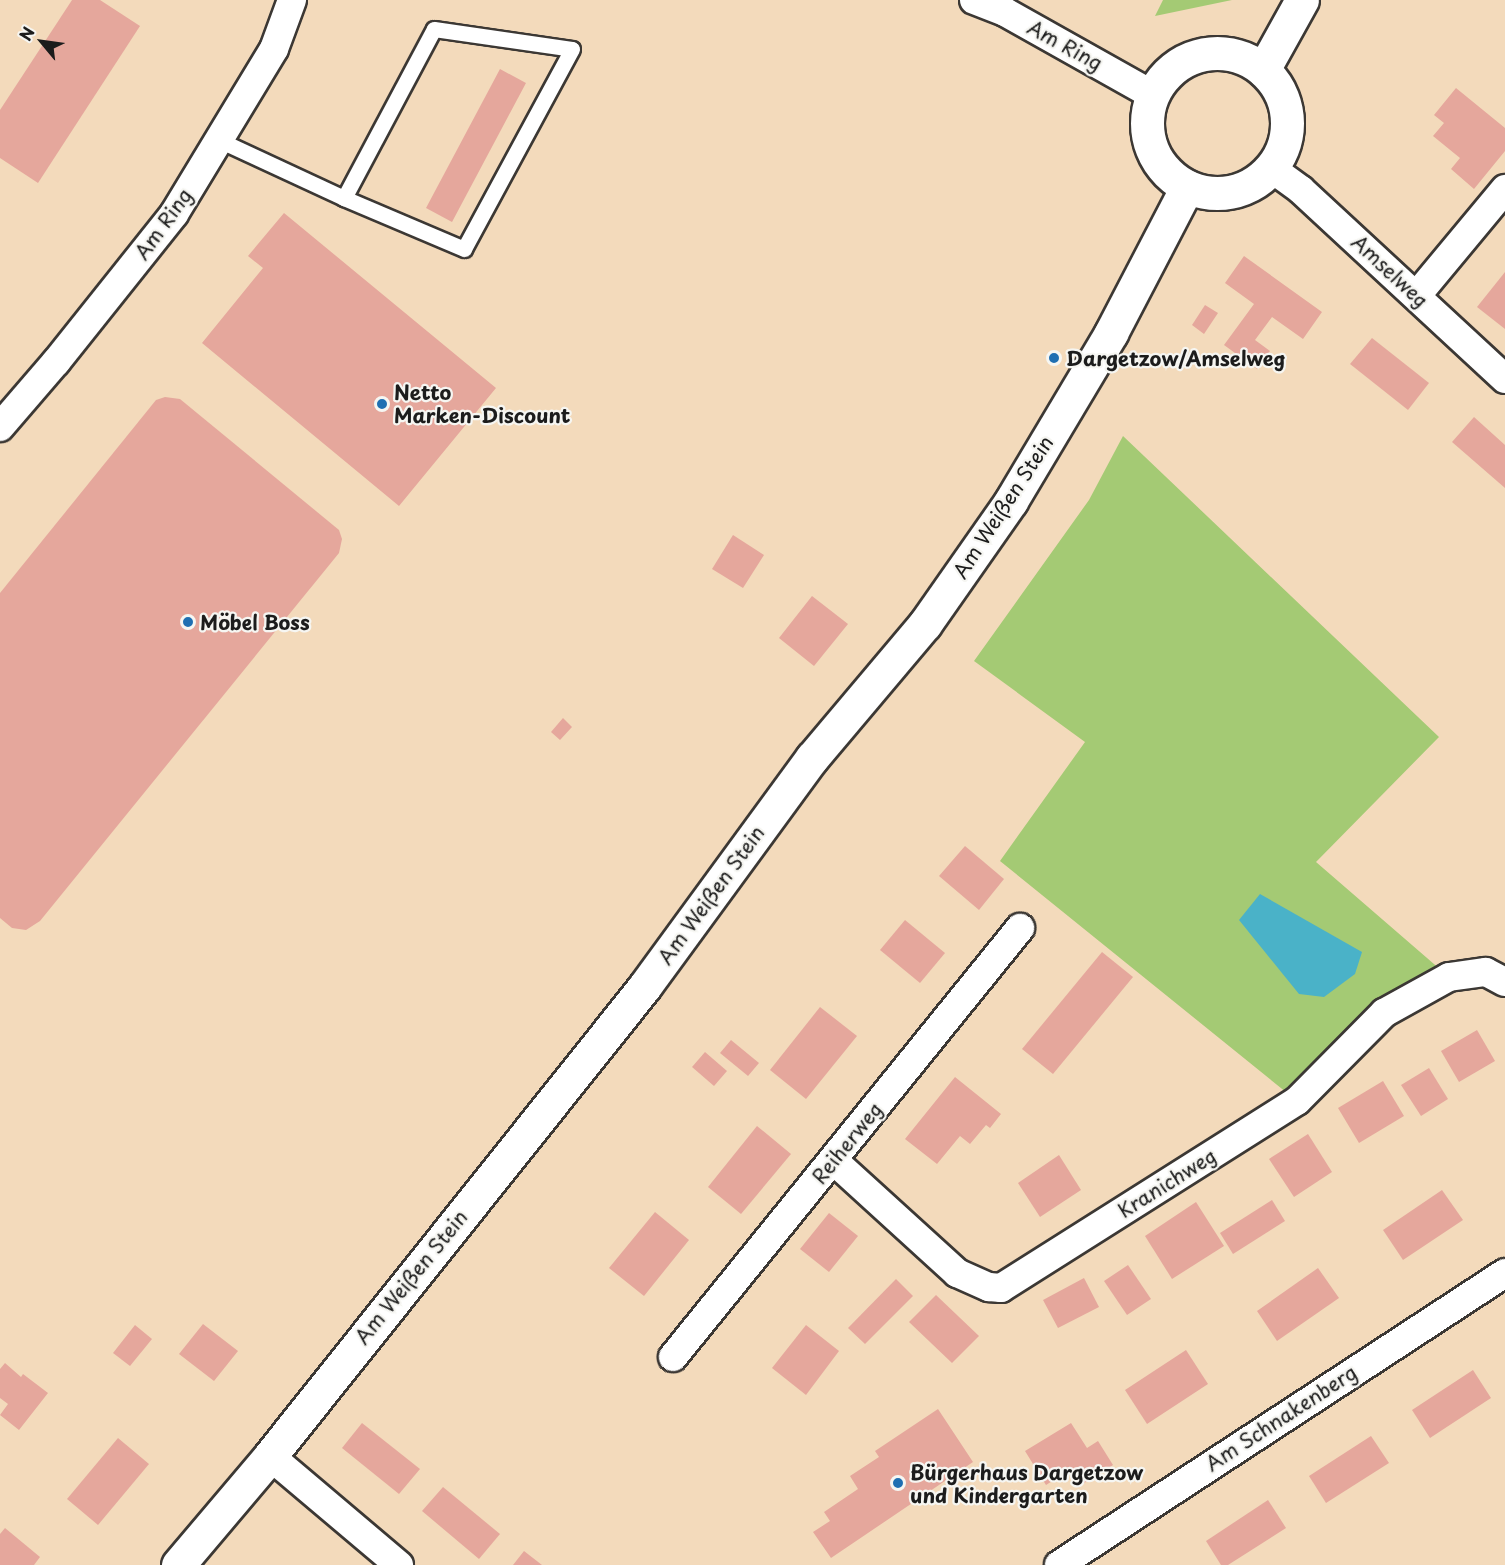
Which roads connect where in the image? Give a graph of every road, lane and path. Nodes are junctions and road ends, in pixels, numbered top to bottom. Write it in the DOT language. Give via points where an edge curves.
graph roads {
  1 [pos="292,0"];
  2 [pos="974,0"];
  3 [pos="1302,0"];
  4 [pos="1263,70"];
  5 [pos="1153,95"];
  6 [pos="219,140"];
  7 [pos="1271,168"];
  8 [pos="1187,187"];
  9 [pos="1505,189"];
  10 [pos="345,198"];
  11 [pos="1417,295"];
  12 [pos="1505,379"];
  13 [pos="0,427"];
  14 [pos="1020,928"];
  15 [pos="1505,982"];
  16 [pos="833,1160"];
  17 [pos="1505,1273"];
  18 [pos="673,1357"];
  19 [pos="270,1456"];
  20 [pos="178,1565"];
  21 [pos="399,1565"];
  22 [pos="1059,1565"];
  1 -- 6 [label="street, Am Ring" via="274,49"];
  2 -- 5 [label="street, Am Ring" via="1005,12"];
  3 -- 4 [label="street"];
  4 -- 5 [label="street" via="1245,59 1224,54 1202,55 1165,76"];
  4 -- 7 [label="street" via="1277,87 1285,107 1287,129 1282,150"];
  5 -- 8 [label="street" via="1147,115 1148,137 1156,158 1169,175"];
  6 -- 10 [label="lane"];
  6 -- 13 [label="street, Am Ring" via="174,214"];
  7 -- 8 [label="street" via="1253,183 1232,192 1209,193"];
  7 -- 11 [label="street, Amselweg" via="1301,190"];
  8 -- 19 [label="street, Am Weißen Stein" via="1111,333 1011,501 925,624 813,758 645,986"];
  9 -- 11 [label="street"];
  10 -- 10 [label="lane" via="464,249 572,49 434,30"];
  11 -- 12 [label="street, Amselweg"];
  14 -- 16 [label="street, Reiherweg"];
  15 -- 16 [label="street, Kranichweg" via="1486,972 1449,977 1384,1013 1293,1104 1001,1288 957,1273"];
  16 -- 18 [label="street, Reiherweg"];
  17 -- 22 [label="street, Am Schnakenberg"];
  19 -- 20 [label="street, Am Weißen Stein"];
  19 -- 21 [label="street"];
}
